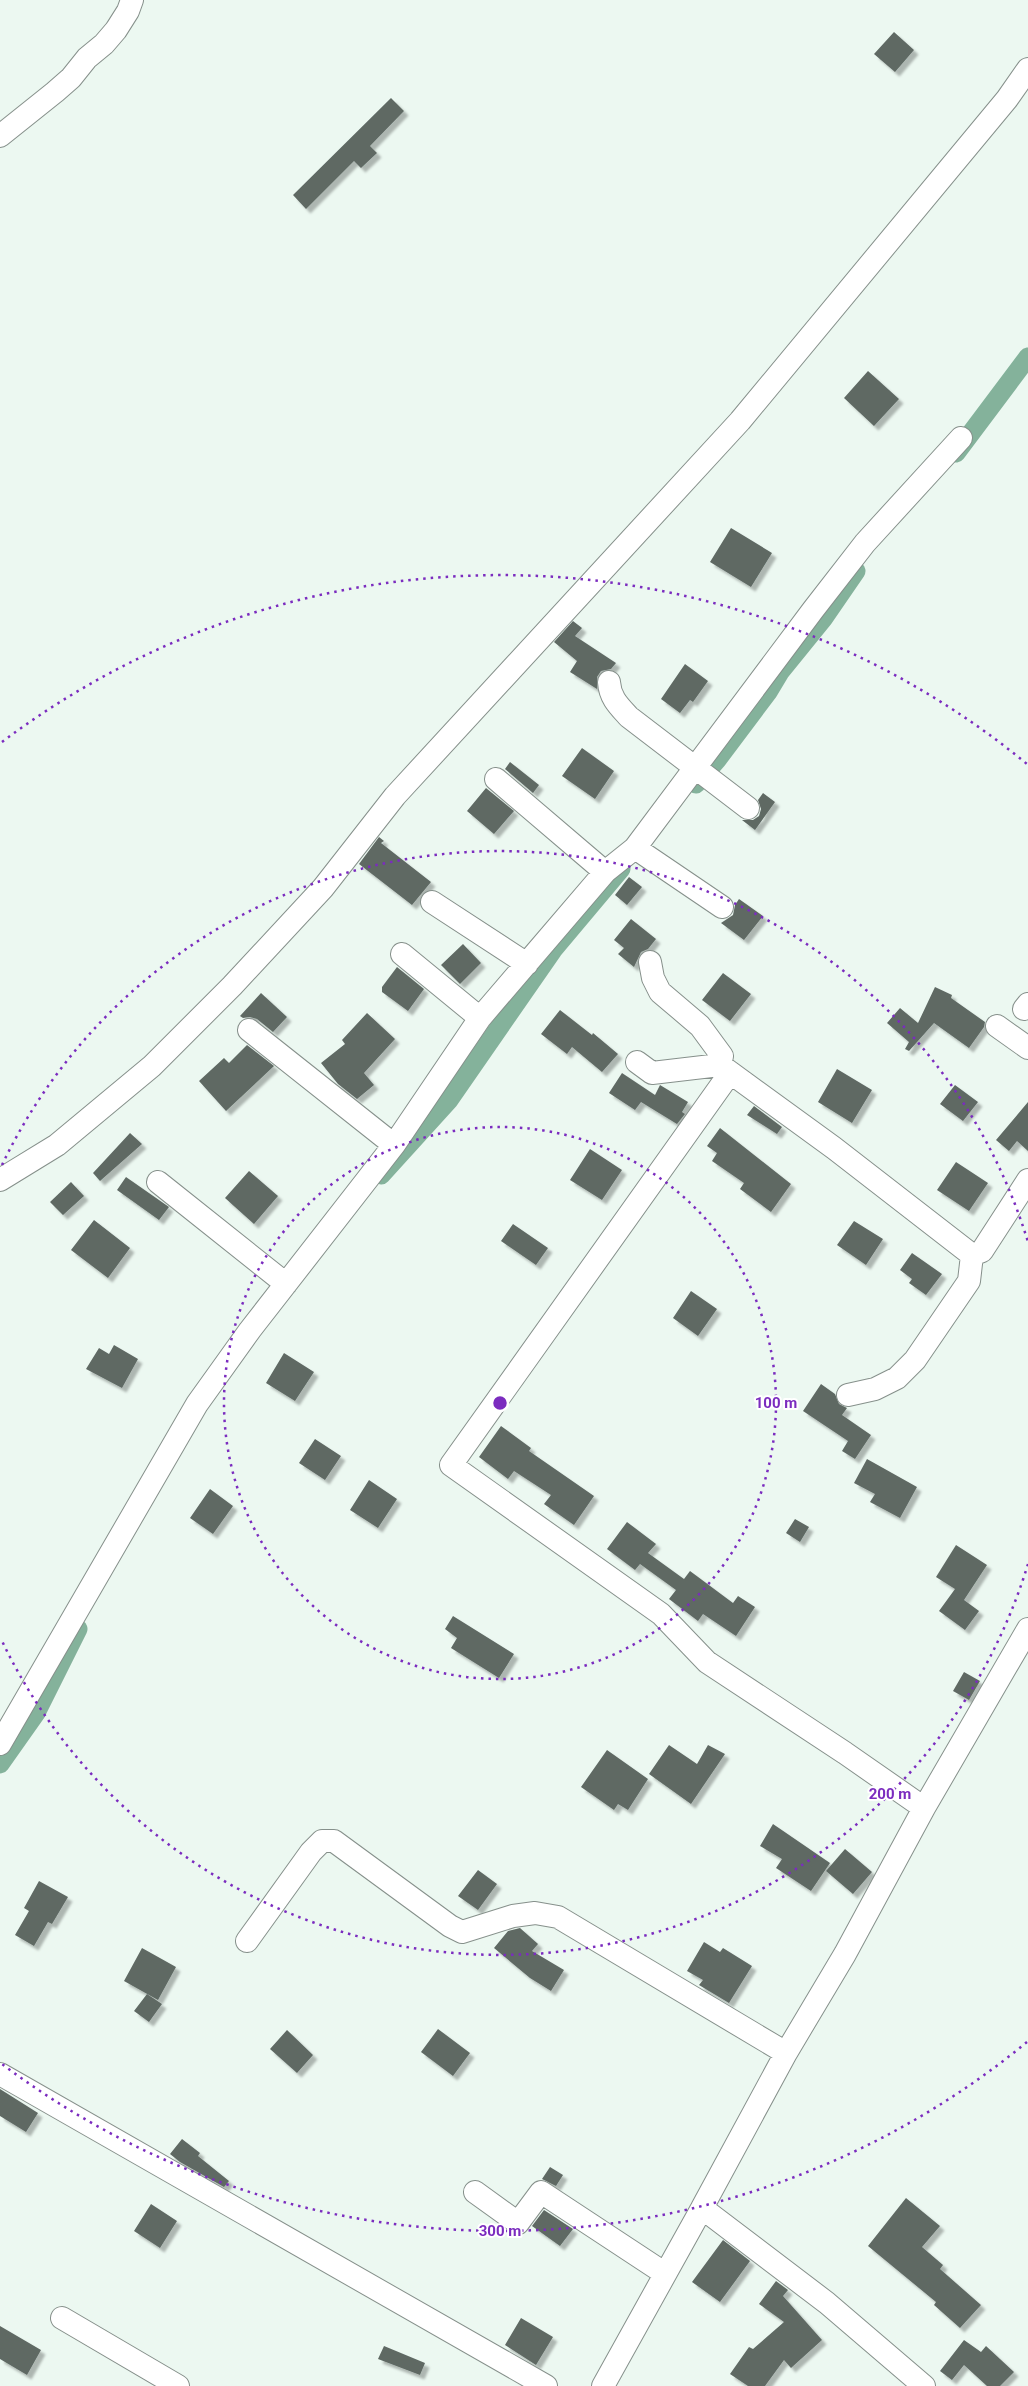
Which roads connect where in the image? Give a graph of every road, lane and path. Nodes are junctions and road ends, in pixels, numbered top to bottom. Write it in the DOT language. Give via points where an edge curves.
graph roads {
  1 [pos="132,0"];
  2 [pos="1028,68"];
  3 [pos="0,136"];
  4 [pos="961,438"];
  5 [pos="609,682"];
  6 [pos="696,767"];
  7 [pos="496,778"];
  8 [pos="748,808"];
  9 [pos="635,848"];
  10 [pos="605,872"];
  11 [pos="432,902"];
  12 [pos="722,907"];
  13 [pos="402,954"];
  14 [pos="650,962"];
  15 [pos="527,964"];
  16 [pos="480,1018"];
  17 [pos="997,1026"];
  18 [pos="249,1030"];
  19 [pos="1028,1048"];
  20 [pos="637,1062"];
  21 [pos="725,1069"];
  22 [pos="394,1145"];
  23 [pos="0,1180"];
  24 [pos="1028,1180"];
  25 [pos="158,1182"];
  26 [pos="972,1255"];
  27 [pos="286,1284"];
  28 [pos="848,1395"];
  29 [pos="1028,1629"];
  30 [pos="0,1744"];
  31 [pos="924,1808"];
  32 [pos="247,1941"];
  33 [pos="786,2053"];
  34 [pos="0,2074"];
  35 [pos="475,2192"];
  36 [pos="702,2208"];
  37 [pos="664,2273"];
  38 [pos="62,2318"];
  39 [pos="178,2386"];
  40 [pos="546,2386"];
  41 [pos="603,2386"];
  42 [pos="924,2386"];
  1 -- 3 [label="street" via="120,24 104,44 60,87"];
  2 -- 23 [label="street" via="1008,99 740,421 395,796 323,888 239,979 152,1066 57,1145"];
  4 -- 6 [label="street" via="865,543"];
  5 -- 6 [label="street" via="617,705 629,717"];
  6 -- 8 [label="street"];
  6 -- 9 [label="street"];
  7 -- 10 [label="street"];
  9 -- 10 [label="street"];
  9 -- 12 [label="street"];
  10 -- 15 [label="street"];
  11 -- 15 [label="street"];
  13 -- 16 [label="street"];
  14 -- 21 [label="street" via="660,992 709,1036 722,1056"];
  15 -- 16 [label="street"];
  16 -- 22 [label="street"];
  17 -- 19 [label="street"];
  18 -- 22 [label="street"];
  20 -- 21 [label="street" via="652,1073"];
  21 -- 26 [label="street"];
  21 -- 31 [label="street" via="451,1465 662,1614 707,1662"];
  22 -- 27 [label="street"];
  24 -- 26 [label="street" via="982,1251"];
  25 -- 27 [label="street"];
  26 -- 28 [label="street" via="969,1281 915,1360 897,1378"];
  27 -- 30 [label="street" via="197,1404"];
  29 -- 31 [label="street"];
  31 -- 33 [label="street" via="845,1954"];
  32 -- 33 [label="street" via="311,1852 322,1841 334,1841 462,1932 513,1916 535,1913 558,1917"];
  33 -- 36 [label="street"];
  34 -- 40 [label="street"];
  35 -- 37 [label="street" via="518,2223 540,2192"];
  36 -- 37 [label="street"];
  36 -- 42 [label="street" via="827,2303"];
  37 -- 41 [label="street"];
  38 -- 39 [label="street"];
}
